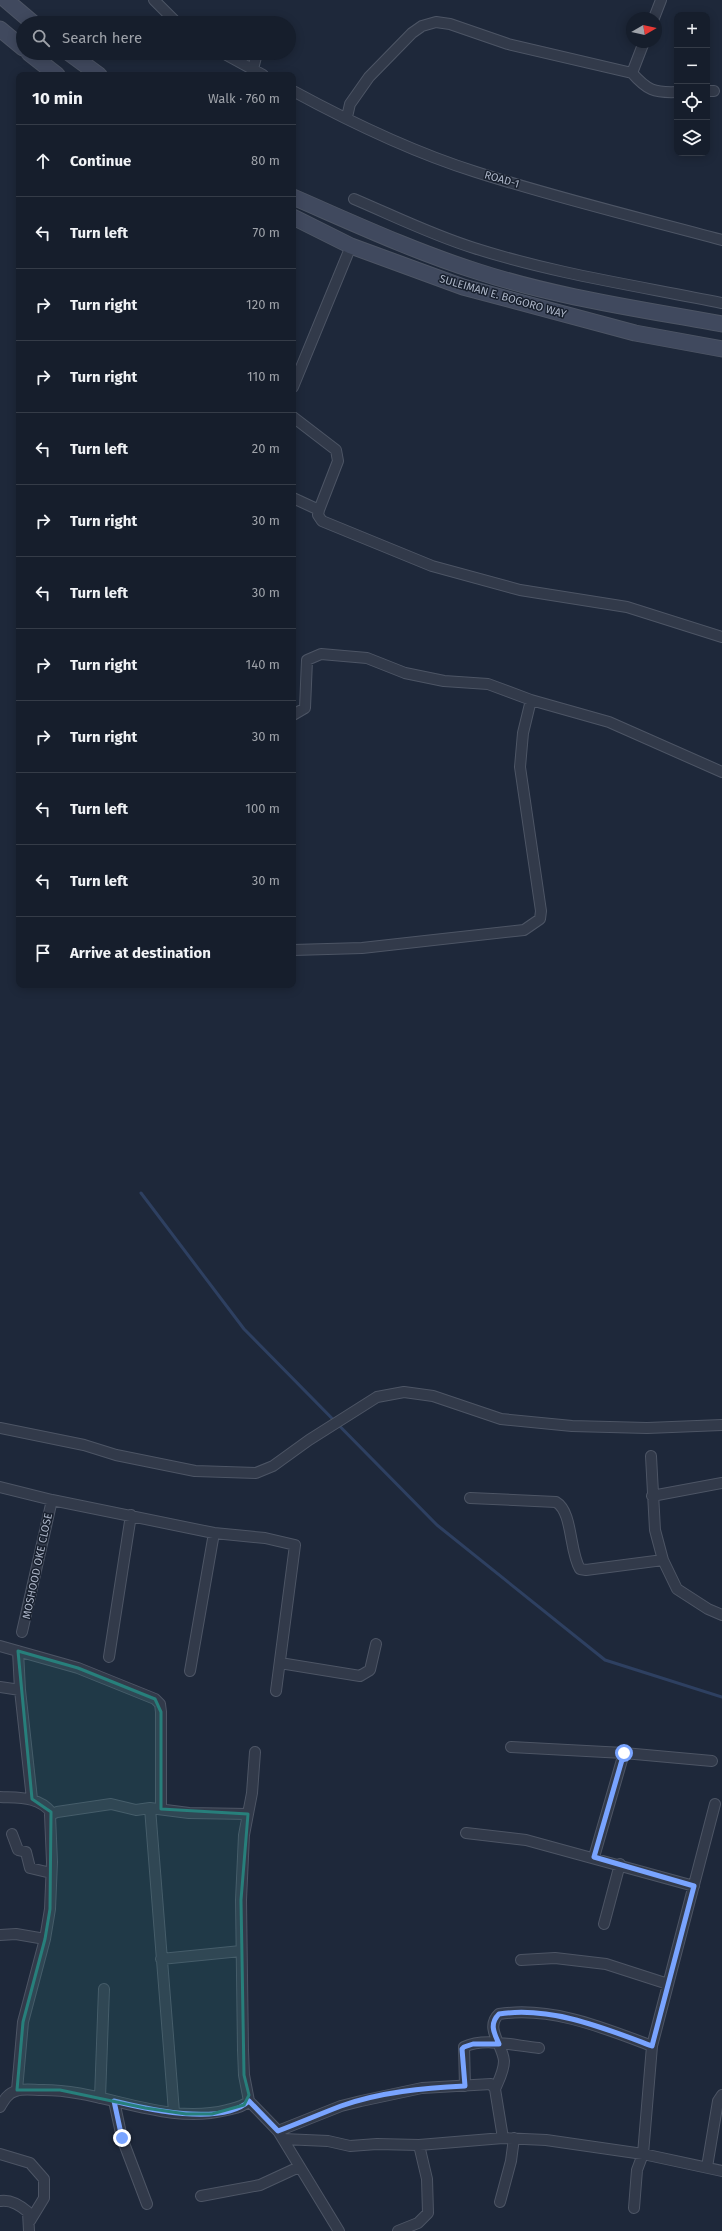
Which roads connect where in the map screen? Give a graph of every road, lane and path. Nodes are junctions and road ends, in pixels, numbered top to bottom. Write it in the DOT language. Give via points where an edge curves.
graph roads {
  1 [pos="6,0"];
  2 [pos="154,0"];
  3 [pos="661,0"];
  4 [pos="656,12"];
  5 [pos="25,16"];
  6 [pos="170,16"];
  7 [pos="0,29"];
  8 [pos="16,42"];
  9 [pos="642,48"];
  10 [pos="38,60"];
  11 [pos="78,60"];
  12 [pos="236,60"];
  13 [pos="255,60"];
  14 [pos="253,69"];
  15 [pos="53,72"];
  16 [pos="94,72"];
  17 [pos="258,72"];
  18 [pos="632,72"];
  19 [pos="674,92"];
  20 [pos="296,93"];
  21 [pos="347,117"];
  22 [pos="296,198"];
  23 [pos="354,199"];
  24 [pos="296,218"];
  25 [pos="722,240"];
  26 [pos="352,246"];
  27 [pos="722,303"];
  28 [pos="722,324"];
  29 [pos="722,349"];
  30 [pos="296,380"];
  31 [pos="296,420"];
  32 [pos="296,499"];
  33 [pos="319,510"];
  34 [pos="722,637"];
  35 [pos="531,700"];
  36 [pos="296,713"];
  37 [pos="722,772"];
  38 [pos="296,950"];
  39 [pos="722,1424"];
  40 [pos="0,1428"];
  41 [pos="650,1456"];
  42 [pos="722,1483"];
  43 [pos="0,1487"];
  44 [pos="652,1496"];
  45 [pos="470,1498"];
  46 [pos="52,1500"];
  47 [pos="131,1515"];
  48 [pos="214,1533"];
  49 [pos="663,1560"];
  50 [pos="722,1615"];
  51 [pos="22,1632"];
  52 [pos="376,1644"];
  53 [pos="0,1646"];
  54 [pos="18,1651"];
  55 [pos="109,1657"];
  56 [pos="280,1663"];
  57 [pos="190,1671"];
  58 [pos="0,1687"];
  59 [pos="20,1690"];
  60 [pos="276,1691"];
  61 [pos="511,1747"];
  62 [pos="255,1752"];
  63 [pos="624,1753"];
  64 [pos="712,1761"];
  65 [pos="0,1797"];
  66 [pos="32,1799"];
  67 [pos="716,1804"];
  68 [pos="150,1808"];
  69 [pos="161,1810"];
  70 [pos="52,1813"];
  71 [pos="248,1814"];
  72 [pos="466,1833"];
  73 [pos="12,1834"];
  74 [pos="594,1857"];
  75 [pos="620,1864"];
  76 [pos="51,1872"];
  77 [pos="694,1886"];
  78 [pos="604,1924"];
  79 [pos="0,1935"];
  80 [pos="45,1939"];
  81 [pos="241,1952"];
  82 [pos="161,1959"];
  83 [pos="521,1960"];
  84 [pos="668,1984"];
  85 [pos="104,1989"];
  86 [pos="499,2044"];
  87 [pos="652,2046"];
  88 [pos="539,2048"];
  89 [pos="465,2086"];
  90 [pos="495,2089"];
  91 [pos="17,2090"];
  92 [pos="722,2095"];
  93 [pos="3,2096"];
  94 [pos="100,2098"];
  95 [pos="114,2101"];
  96 [pos="249,2101"];
  97 [pos="0,2107"];
  98 [pos="174,2112"];
  99 [pos="281,2135"];
  100 [pos="503,2138"];
  101 [pos="514,2138"];
  102 [pos="419,2146"];
  103 [pos="0,2154"];
  104 [pos="643,2154"];
  105 [pos="299,2167"];
  106 [pos="707,2167"];
  107 [pos="722,2171"];
  108 [pos="201,2196"];
  109 [pos="0,2201"];
  110 [pos="500,2202"];
  111 [pos="147,2204"];
  112 [pos="634,2208"];
  113 [pos="30,2226"];
  114 [pos="339,2231"];
  115 [pos="398,2231"];
  1 -- 5 [label="main road"];
  2 -- 6 [label="street"];
  3 -- 4 [label="street"];
  7 -- 8 [label="main road"];
  9 -- 18 [label="street"];
  10 -- 15 [label="main road"];
  11 -- 16 [label="main road"];
  12 -- 14 [label="street"];
  13 -- 14 [label="street"];
  14 -- 17 [label="street"];
  18 -- 19 [label="street" via="641,84 650,90 660,93"];
  18 -- 21 [label="street" via="508,44 450,24 436,22 422,26 412,33 369,77 350,104"];
  20 -- 25 [label="street, ROAD-1" via="339,116 397,142 475,172"];
  22 -- 28 [label="main road, SULEIMAN E. BOGORO WAY" via="405,246 477,271 583,297"];
  23 -- 27 [label="street" via="432,234 475,249 579,276"];
  24 -- 26 [label="main road, SULEIMAN E. BOGORO WAY"];
  26 -- 29 [label="main road, SULEIMAN E. BOGORO WAY" via="463,287 635,333"];
  26 -- 30 [label="street"];
  31 -- 33 [label="street" via="338,454 338,461"];
  32 -- 33 [label="street"];
  33 -- 34 [label="street" via="318,515 322,521 432,566 520,590 627,607"];
  35 -- 36 [label="street" via="488,684 444,682 405,674 367,658 321,654 307,660 305,708"];
  35 -- 37 [label="street" via="609,722"];
  35 -- 38 [label="street" via="523,733 520,767 541,911 540,919 524,930 362,948"];
  39 -- 40 [label="street" via="647,1428 572,1426 501,1419 433,1396 404,1392 377,1398 302,1444 273,1466 256,1473 195,1471"];
  41 -- 44 [label="street"];
  42 -- 44 [label="street"];
  43 -- 46 [label="street"];
  44 -- 49 [label="street" via="655,1530"];
  45 -- 49 [label="street" via="556,1502 562,1505 575,1561 580,1569"];
  46 -- 47 [label="street"];
  46 -- 51 [label="street, MOSHOOD OKE CLOSE"];
  47 -- 48 [label="street"];
  47 -- 55 [label="street"];
  48 -- 56 [label="street" via="295,1544"];
  48 -- 57 [label="street"];
  49 -- 50 [label="street" via="677,1589"];
  52 -- 56 [label="street" via="370,1670 360,1676"];
  53 -- 54 [label="street"];
  54 -- 59 [label="street"];
  54 -- 69 [label="street" via="78,1668 155,1699 160,1704"];
  56 -- 60 [label="street"];
  58 -- 59 [label="street"];
  59 -- 66 [label="street"];
  61 -- 63 [label="street"];
  62 -- 71 [label="street"];
  63 -- 64 [label="street"];
  63 -- 74 [label="street"];
  65 -- 66 [label="street"];
  66 -- 70 [label="street"];
  67 -- 77 [label="street"];
  68 -- 69 [label="street"];
  68 -- 70 [label="street" via="136,1810 106,1804"];
  68 -- 82 [label="street"];
  69 -- 71 [label="street"];
  70 -- 76 [label="street" via="49,1818"];
  71 -- 81 [label="street" via="242,1854"];
  72 -- 74 [label="street" via="526,1840"];
  73 -- 76 [label="street" via="18,1850 26,1852 30,1868"];
  74 -- 75 [label="street"];
  75 -- 77 [label="street"];
  75 -- 78 [label="street"];
  76 -- 80 [label="street" via="50,1909"];
  77 -- 84 [label="street"];
  79 -- 80 [label="street" via="16,1934"];
  80 -- 91 [label="street" via="23,2022"];
  81 -- 82 [label="street"];
  81 -- 96 [label="street" via="244,2075"];
  82 -- 98 [label="street"];
  83 -- 84 [label="street" via="555,1958 606,1964"];
  84 -- 87 [label="street"];
  85 -- 94 [label="street"];
  86 -- 87 [label="street" via="492,2023 499,2014 506,2013 558,2016 598,2026"];
  86 -- 88 [label="street"];
  86 -- 89 [label="street" via="473,2044 464,2047"];
  86 -- 90 [label="street" via="504,2063"];
  87 -- 104 [label="street"];
  89 -- 90 [label="street" via="491,2084"];
  89 -- 99 [label="street" via="422,2088 341,2106"];
  90 -- 100 [label="street"];
  91 -- 93 [label="street"];
  91 -- 94 [label="street" via="60,2090"];
  92 -- 106 [label="street" via="718,2101"];
  93 -- 97 [label="street"];
  94 -- 95 [label="street"];
  95 -- 98 [label="street"];
  95 -- 111 [label="street" via="122,2138"];
  96 -- 98 [label="street" via="244,2106 212,2114"];
  96 -- 99 [label="street"];
  99 -- 102 [label="street" via="350,2146"];
  99 -- 105 [label="street"];
  100 -- 101 [label="street"];
  100 -- 102 [label="street"];
  101 -- 104 [label="street" via="563,2141"];
  101 -- 110 [label="street" via="511,2162"];
  102 -- 115 [label="street" via="427,2179 428,2213 418,2223"];
  103 -- 113 [label="street" via="30,2163 44,2179 44,2198"];
  104 -- 106 [label="street"];
  104 -- 112 [label="street" via="637,2170"];
  105 -- 108 [label="street" via="260,2185"];
  105 -- 114 [label="street"];
  106 -- 107 [label="street"];
  109 -- 113 [label="street" via="20,2204 28,2212"];
}
